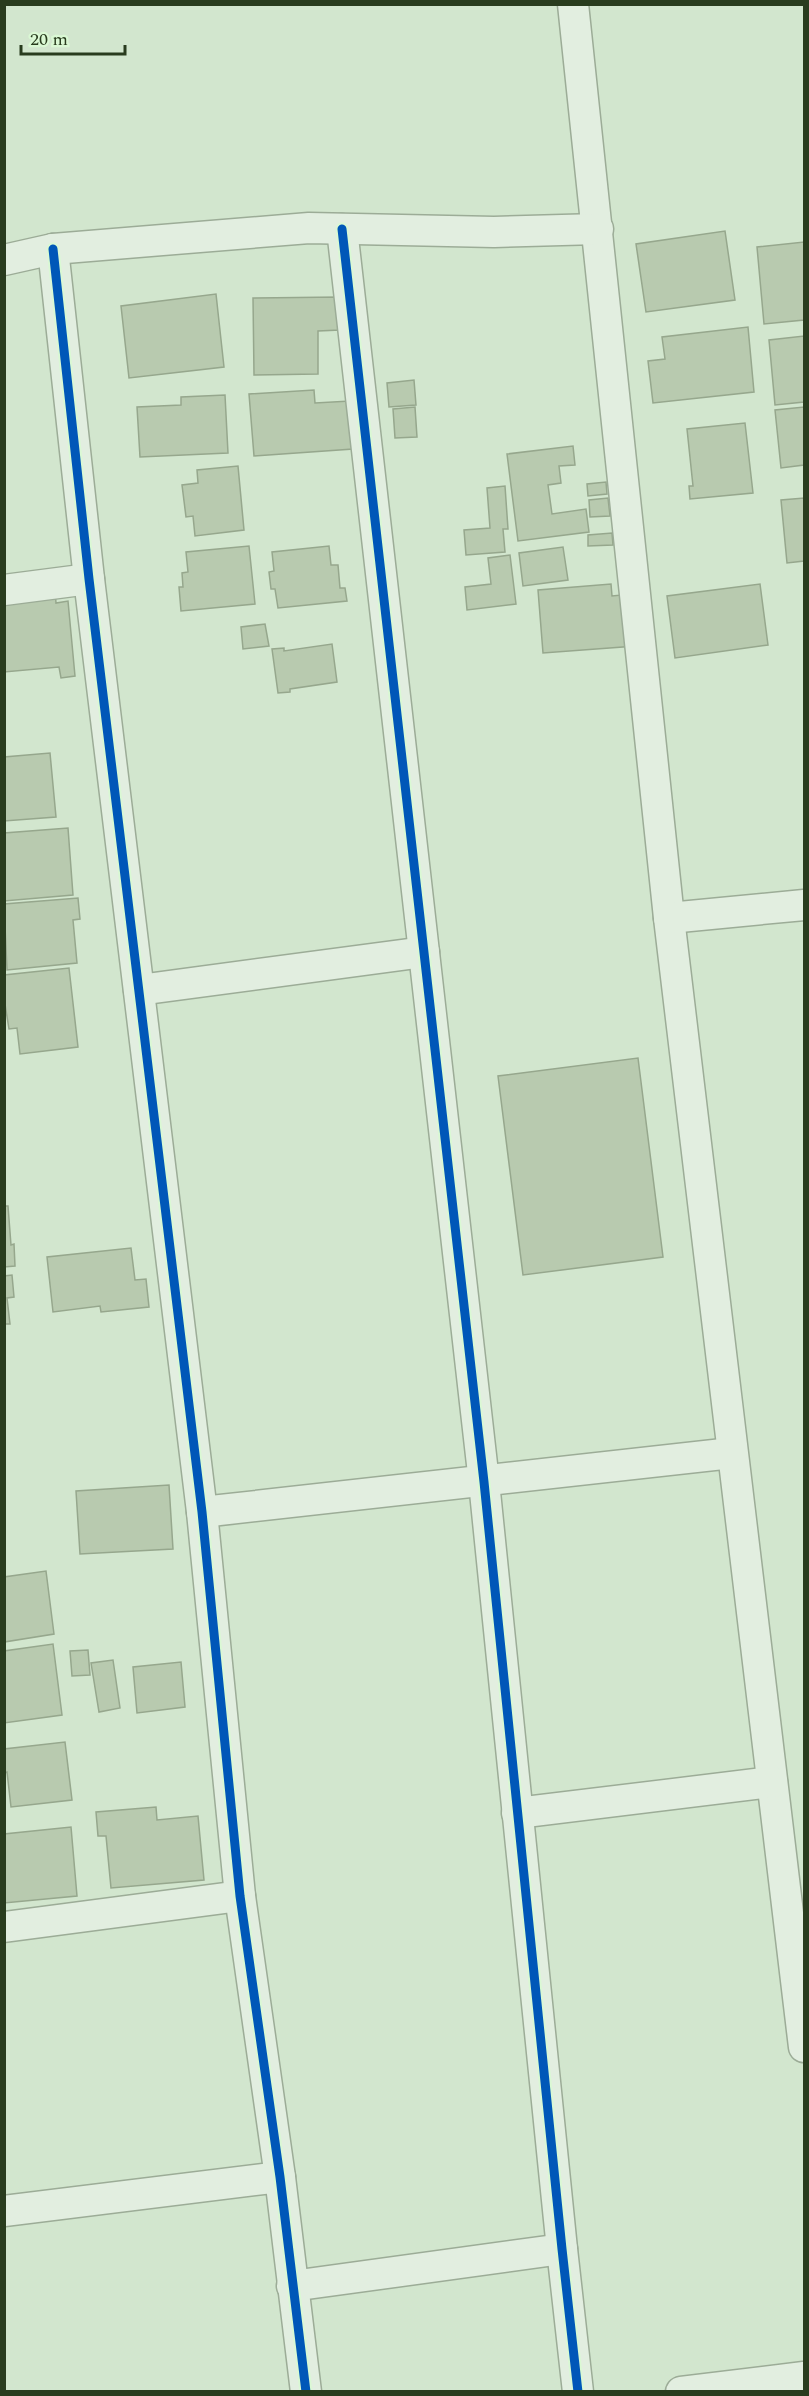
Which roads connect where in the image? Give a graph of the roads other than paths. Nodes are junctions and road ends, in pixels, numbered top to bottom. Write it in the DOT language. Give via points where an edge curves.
graph roads {
  1 [pos="573,4"];
  2 [pos="342,229"];
  3 [pos="598,229"];
  4 [pos="53,249"];
  5 [pos="4,260"];
  6 [pos="89,579"];
  7 [pos="4,590"];
  8 [pos="804,904"];
  9 [pos="669,918"];
  10 [pos="424,952"];
  11 [pos="139,990"];
  12 [pos="732,1453"];
  13 [pos="484,1482"];
  14 [pos="202,1512"];
  15 [pos="772,1782"];
  16 [pos="518,1814"];
  17 [pos="240,1896"];
  18 [pos="4,1927"];
  19 [pos="804,2047"];
  20 [pos="280,2177"];
  21 [pos="4,2211"];
  22 [pos="562,2249"];
  23 [pos="292,2286"];
  24 [pos="804,2377"];
  25 [pos="306,2391"];
  26 [pos="578,2391"];
  27 [pos="681,2391"];
  1 -- 3 [label="street"];
  2 -- 3 [label="street"];
  2 -- 4 [label="street" via="309,228"];
  2 -- 10 [label="street"];
  3 -- 9 [label="street"];
  4 -- 5 [label="street"];
  4 -- 6 [label="street"];
  6 -- 7 [label="street"];
  6 -- 11 [label="street"];
  8 -- 9 [label="street"];
  9 -- 12 [label="street"];
  10 -- 11 [label="street"];
  10 -- 13 [label="street"];
  11 -- 14 [label="street"];
  12 -- 13 [label="street"];
  12 -- 15 [label="street"];
  13 -- 14 [label="street"];
  13 -- 16 [label="street"];
  14 -- 17 [label="street"];
  15 -- 16 [label="street"];
  15 -- 19 [label="street"];
  16 -- 22 [label="street"];
  17 -- 18 [label="street"];
  17 -- 20 [label="street"];
  20 -- 21 [label="street"];
  20 -- 23 [label="street"];
  22 -- 23 [label="street"];
  22 -- 26 [label="street"];
  23 -- 25 [label="street"];
  24 -- 27 [label="street"];
}
